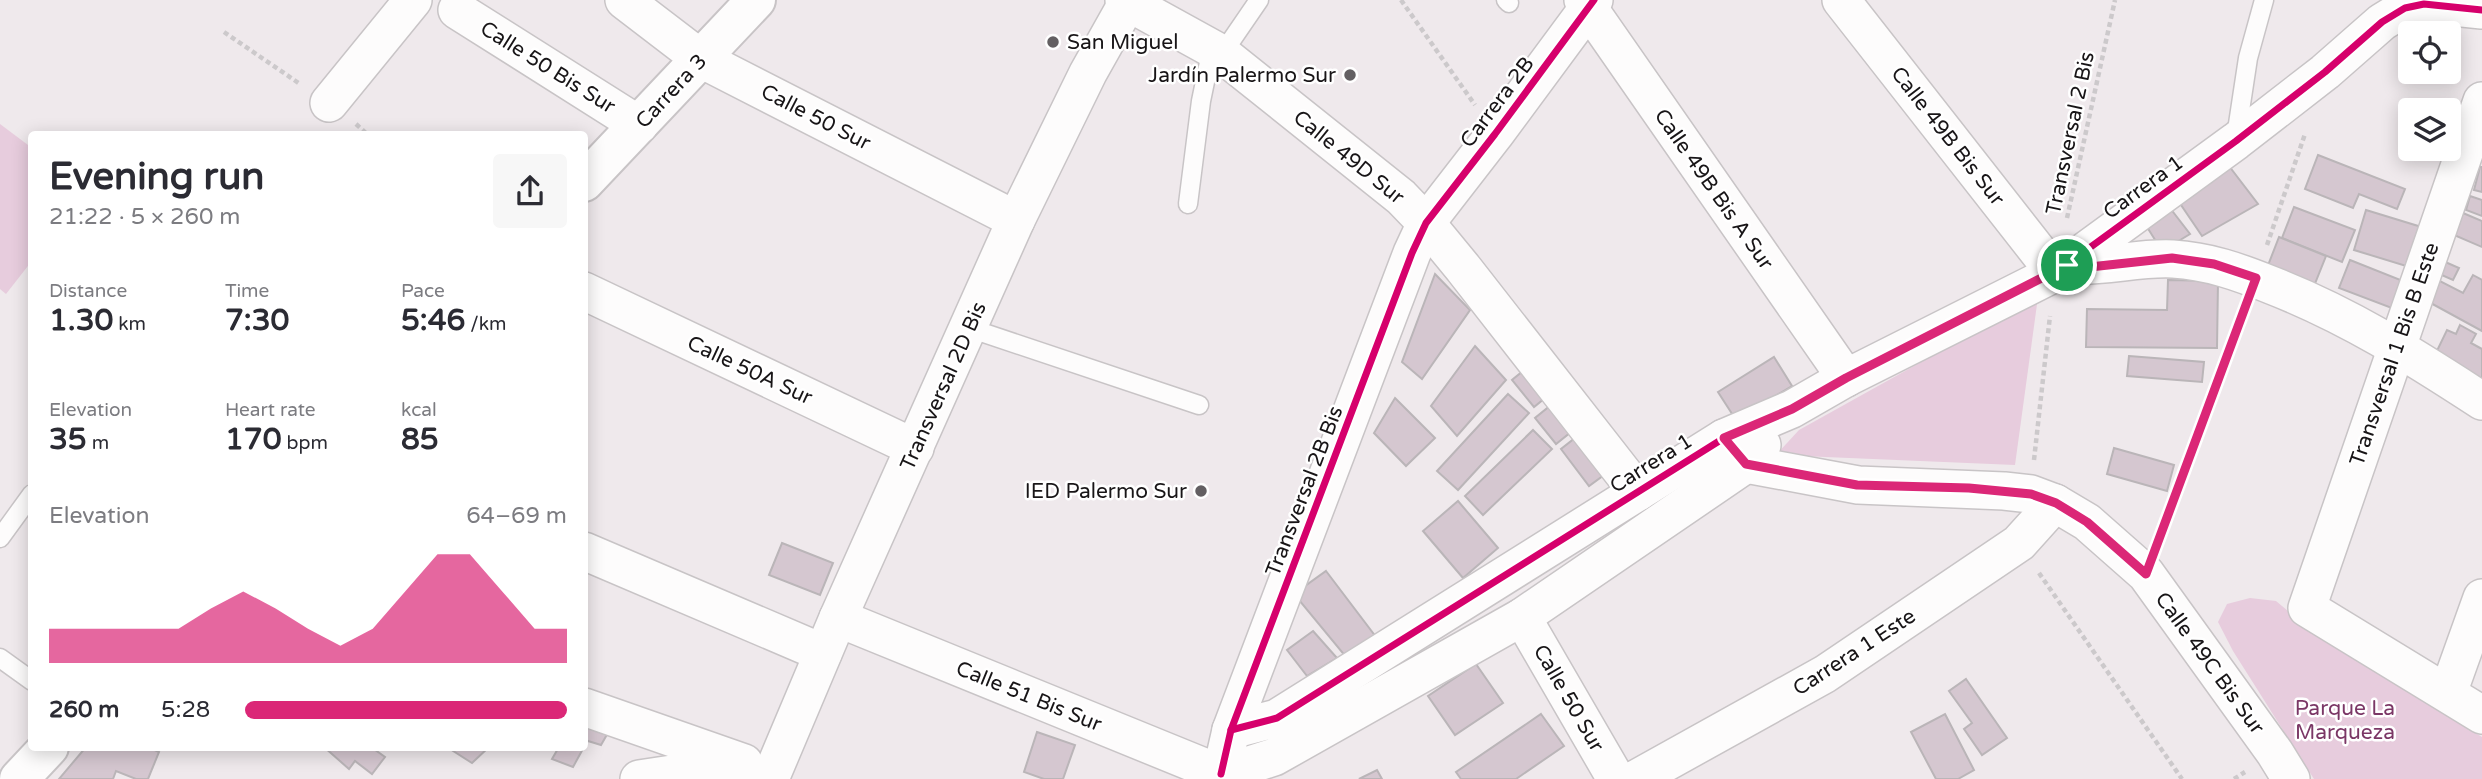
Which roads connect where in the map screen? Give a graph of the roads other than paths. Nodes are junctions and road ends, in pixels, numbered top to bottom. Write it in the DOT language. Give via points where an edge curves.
graph roads {
  1 [pos="413,0"];
  2 [pos="624,0"];
  3 [pos="757,0"];
  4 [pos="1259,0"];
  5 [pos="1841,0"];
  6 [pos="2264,0"];
  7 [pos="1127,1"];
  8 [pos="1588,3"];
  9 [pos="457,9"];
  10 [pos="2482,10"];
  11 [pos="1217,51"];
  12 [pos="701,59"];
  13 [pos="2482,101"];
  14 [pos="329,103"];
  15 [pos="639,125"];
  16 [pos="2236,141"];
  17 [pos="588,178"];
  18 [pos="1188,204"];
  19 [pos="1016,220"];
  20 [pos="1426,223"];
  21 [pos="2061,269"];
  22 [pos="588,293"];
  23 [pos="968,328"];
  24 [pos="2397,345"];
  25 [pos="1846,378"];
  26 [pos="2482,401"];
  27 [pos="1199,405"];
  28 [pos="915,448"];
  29 [pos="1735,451"];
  30 [pos="1638,492"];
  31 [pos="2043,498"];
  32 [pos="28,500"];
  33 [pos="0,538"];
  34 [pos="588,553"];
  35 [pos="2482,598"];
  36 [pos="1522,617"];
  37 [pos="838,618"];
  38 [pos="823,653"];
  39 [pos="0,658"];
  40 [pos="28,678"];
  41 [pos="2448,693"];
  42 [pos="588,708"];
  43 [pos="2482,715"];
  44 [pos="1231,730"];
  45 [pos="45,751"];
  46 [pos="764,767"];
  47 [pos="1222,776"];
  48 [pos="19,779"];
  49 [pos="639,779"];
  50 [pos="1616,779"];
  51 [pos="1636,779"];
  52 [pos="2291,779"];
  1 -- 14 [label="street"];
  2 -- 12 [label="street, Calle 50 Sur"];
  3 -- 12 [label="street, Carrera 3"];
  4 -- 11 [label="lane"];
  5 -- 21 [label="street, Calle 49B Bis Sur"];
  6 -- 16 [label="lane" via="2248,58"];
  7 -- 11 [label="street, Calle 49D Sur"];
  7 -- 19 [label="street, Transversal 2D Bis"];
  8 -- 20 [label="street, Carrera 2B"];
  8 -- 25 [label="street, Calle 49B Bis A Sur"];
  9 -- 15 [label="street, Calle 50 Bis Sur"];
  10 -- 16 [label="street, Carrera 1" via="2424,4 2405,8"];
  11 -- 18 [label="lane" via="1201,101"];
  11 -- 20 [label="street, Calle 49D Sur" via="1401,197"];
  12 -- 15 [label="street, Carrera 3"];
  12 -- 19 [label="street, Calle 50 Sur"];
  13 -- 24 [label="street, Transversal 1 Bis B Este"];
  15 -- 17 [label="street, Carrera 3"];
  16 -- 21 [label="street, Carrera 1"];
  19 -- 23 [label="street, Transversal 2D Bis"];
  20 -- 30 [label="street, Calle 49D Sur"];
  20 -- 44 [label="street, Transversal 2B Bis"];
  21 -- 24 [label="street" via="2172,258 2214,264 2318,303"];
  21 -- 25 [label="street, Carrera 1"];
  22 -- 28 [label="street, Calle 50A Sur"];
  23 -- 27 [label="lane"];
  23 -- 28 [label="street, Transversal 2D Bis"];
  24 -- 26 [label="street"];
  24 -- 41 [label="street, Transversal 1 Bis B Este" via="2307,608"];
  25 -- 29 [label="street, Carrera 1" via="1792,409"];
  28 -- 37 [label="street, Transversal 2D Bis"];
  29 -- 30 [label="street, Carrera 1"];
  29 -- 31 [label="street" via="1857,485 1969,488"];
  29 -- 36 [label="street, Carrera 1"];
  30 -- 44 [label="street, Carrera 1" via="1277,718"];
  31 -- 51 [label="street, Carrera 1 Este" via="2019,543 1825,674"];
  31 -- 52 [label="street, Calle 49C Bis Sur" via="2087,522 2146,574"];
  32 -- 33 [label="lane"];
  34 -- 38 [label="street"];
  35 -- 41 [label="street"];
  36 -- 47 [label="street, Carrera 1" via="1274,757"];
  36 -- 50 [label="street, Calle 50 Sur"];
  37 -- 38 [label="street, Transversal 2D Bis"];
  37 -- 47 [label="street, Calle 51 Bis Sur"];
  38 -- 46 [label="street, Transversal 2D Bis"];
  39 -- 40 [label="lane"];
  41 -- 43 [label="street"];
  42 -- 46 [label="street"];
  44 -- 47 [label="street, Transversal 2B Bis"];
  45 -- 48 [label="street"];
  46 -- 49 [label="street"];
}
